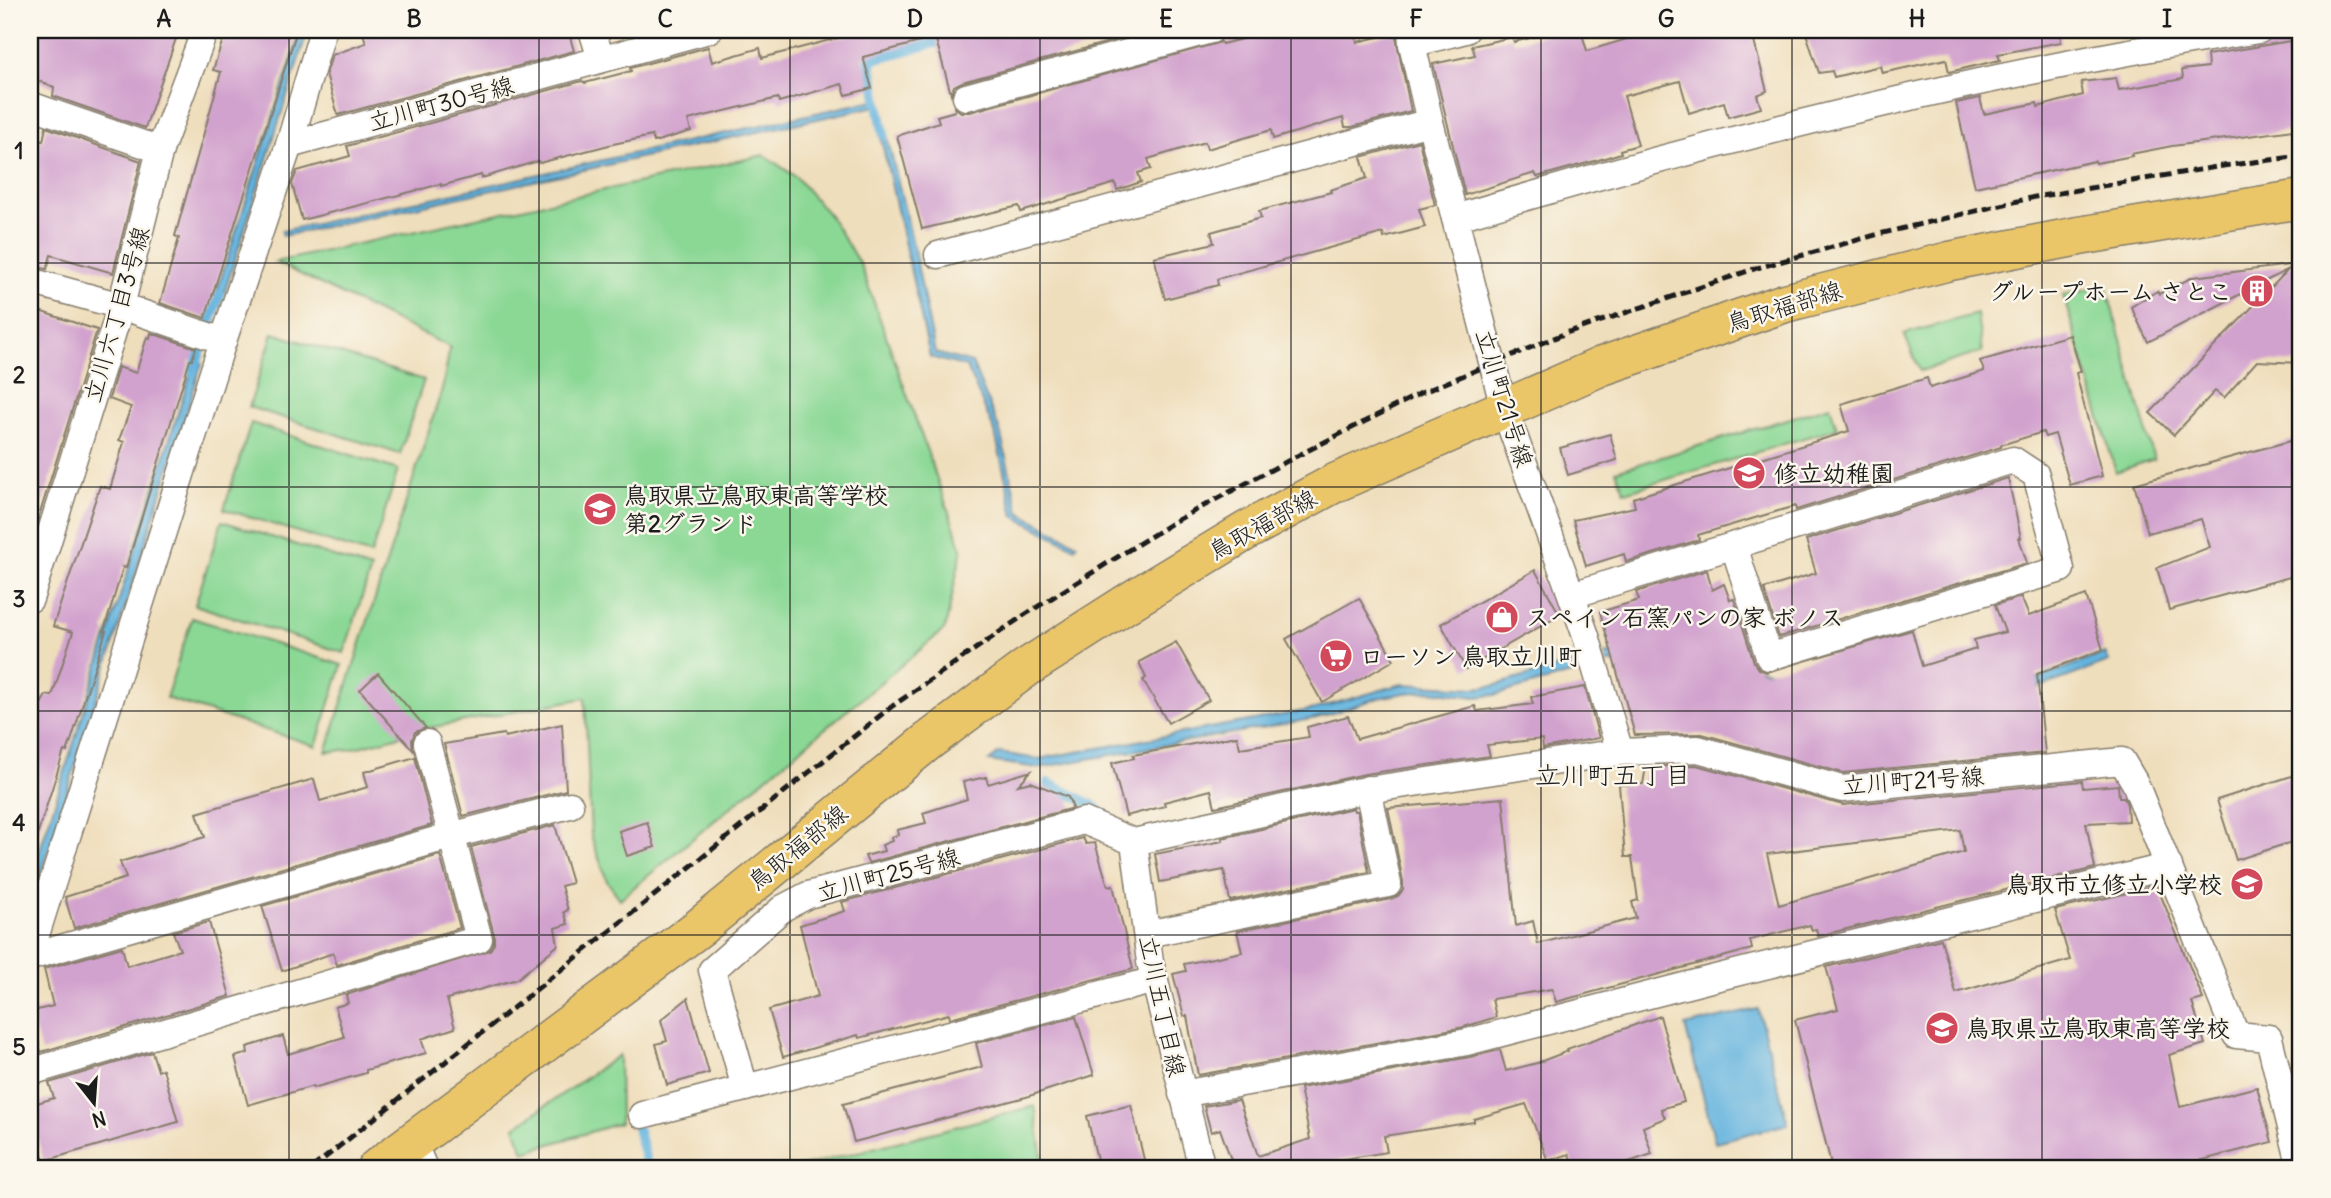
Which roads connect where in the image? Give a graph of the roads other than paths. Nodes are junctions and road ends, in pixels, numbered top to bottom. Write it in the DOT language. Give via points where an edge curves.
graph roads {
  1 [pos="205,30"];
  2 [pos="323,30"];
  3 [pos="592,30"];
  4 [pos="709,30"];
  5 [pos="1211,30"];
  6 [pos="1466,30"];
  7 [pos="2259,30"];
  8 [pos="1411,37"];
  9 [pos="601,59"];
  10 [pos="966,97"];
  11 [pos="30,105"];
  12 [pos="1430,122"];
  13 [pos="289,145"];
  14 [pos="160,150"];
  15 [pos="2301,200"];
  16 [pos="1455,218"];
  17 [pos="938,255"];
  18 [pos="30,281"];
  19 [pos="121,306"];
  20 [pos="223,341"];
  21 [pos="1504,408"];
  22 [pos="1734,546"];
  23 [pos="1572,595"];
  24 [pos="30,599"];
  25 [pos="427,743"];
  26 [pos="1620,752"];
  27 [pos="1368,789"];
  28 [pos="570,805"];
  29 [pos="450,836"];
  30 [pos="1135,842"];
  31 [pos="2169,866"];
  32 [pos="700,927"];
  33 [pos="1147,934"];
  34 [pos="30,955"];
  35 [pos="712,970"];
  36 [pos="1155,980"];
  37 [pos="30,1072"];
  38 [pos="745,1088"];
  39 [pos="1182,1094"];
  40 [pos="642,1115"];
  41 [pos="418,1154"];
  42 [pos="377,1168"];
  43 [pos="1202,1168"];
  44 [pos="2301,1168"];
  1 -- 14 [label="street, 立川六丁目3号線"];
  2 -- 13 [label="street"];
  3 -- 9 [label="street"];
  4 -- 9 [label="street, 立川町30号線"];
  5 -- 10 [label="street"];
  6 -- 8 [label="street"];
  7 -- 16 [label="street" via="2152,47 1834,115 1608,172"];
  8 -- 12 [label="street, 立川町21号線"];
  9 -- 13 [label="street, 立川町30号線"];
  11 -- 14 [label="street"];
  12 -- 16 [label="street, 立川町21号線"];
  12 -- 17 [label="street"];
  13 -- 20 [label="street"];
  14 -- 19 [label="street, 立川六丁目3号線"];
  15 -- 21 [label="main road, 鳥取福部線" via="1950,261 1797,300 1602,366"];
  16 -- 21 [label="street, 立川町21号線"];
  18 -- 19 [label="street"];
  19 -- 20 [label="street"];
  19 -- 24 [label="street, 立川六丁目3号線"];
  20 -- 34 [label="street"];
  21 -- 23 [label="street, 立川町21号線"];
  21 -- 32 [label="main road, 鳥取福部線" via="1335,483 1246,531 1059,646 927,742"];
  22 -- 22 [label="street" via="2013,460 2036,475 2061,569 1769,657"];
  22 -- 23 [label="street"];
  23 -- 26 [label="street, 立川町21号線"];
  25 -- 29 [label="street"];
  26 -- 27 [label="street"];
  26 -- 31 [label="street, 立川町21号線" via="1698,749 1842,789 2122,761"];
  27 -- 30 [label="street"];
  27 -- 33 [label="street" via="1388,884"];
  28 -- 29 [label="street"];
  29 -- 34 [label="street"];
  29 -- 37 [label="street" via="479,939"];
  30 -- 33 [label="street, 立川五丁目線"];
  30 -- 35 [label="street, 立川町25号線" via="1084,821 808,895 783,908"];
  31 -- 39 [label="street" via="1467,1042"];
  31 -- 44 [label="street, 立川町21号線" via="2236,1035 2269,1038"];
  32 -- 35 [label="street"];
  32 -- 41 [label="main road, 鳥取福部線"];
  33 -- 36 [label="street, 立川五丁目線"];
  35 -- 38 [label="street"];
  36 -- 38 [label="street"];
  36 -- 39 [label="street, 立川五丁目線"];
  38 -- 40 [label="street"];
  39 -- 43 [label="street, 立川五丁目線"];
  41 -- 42 [label="main road, 鳥取福部線"];
}
